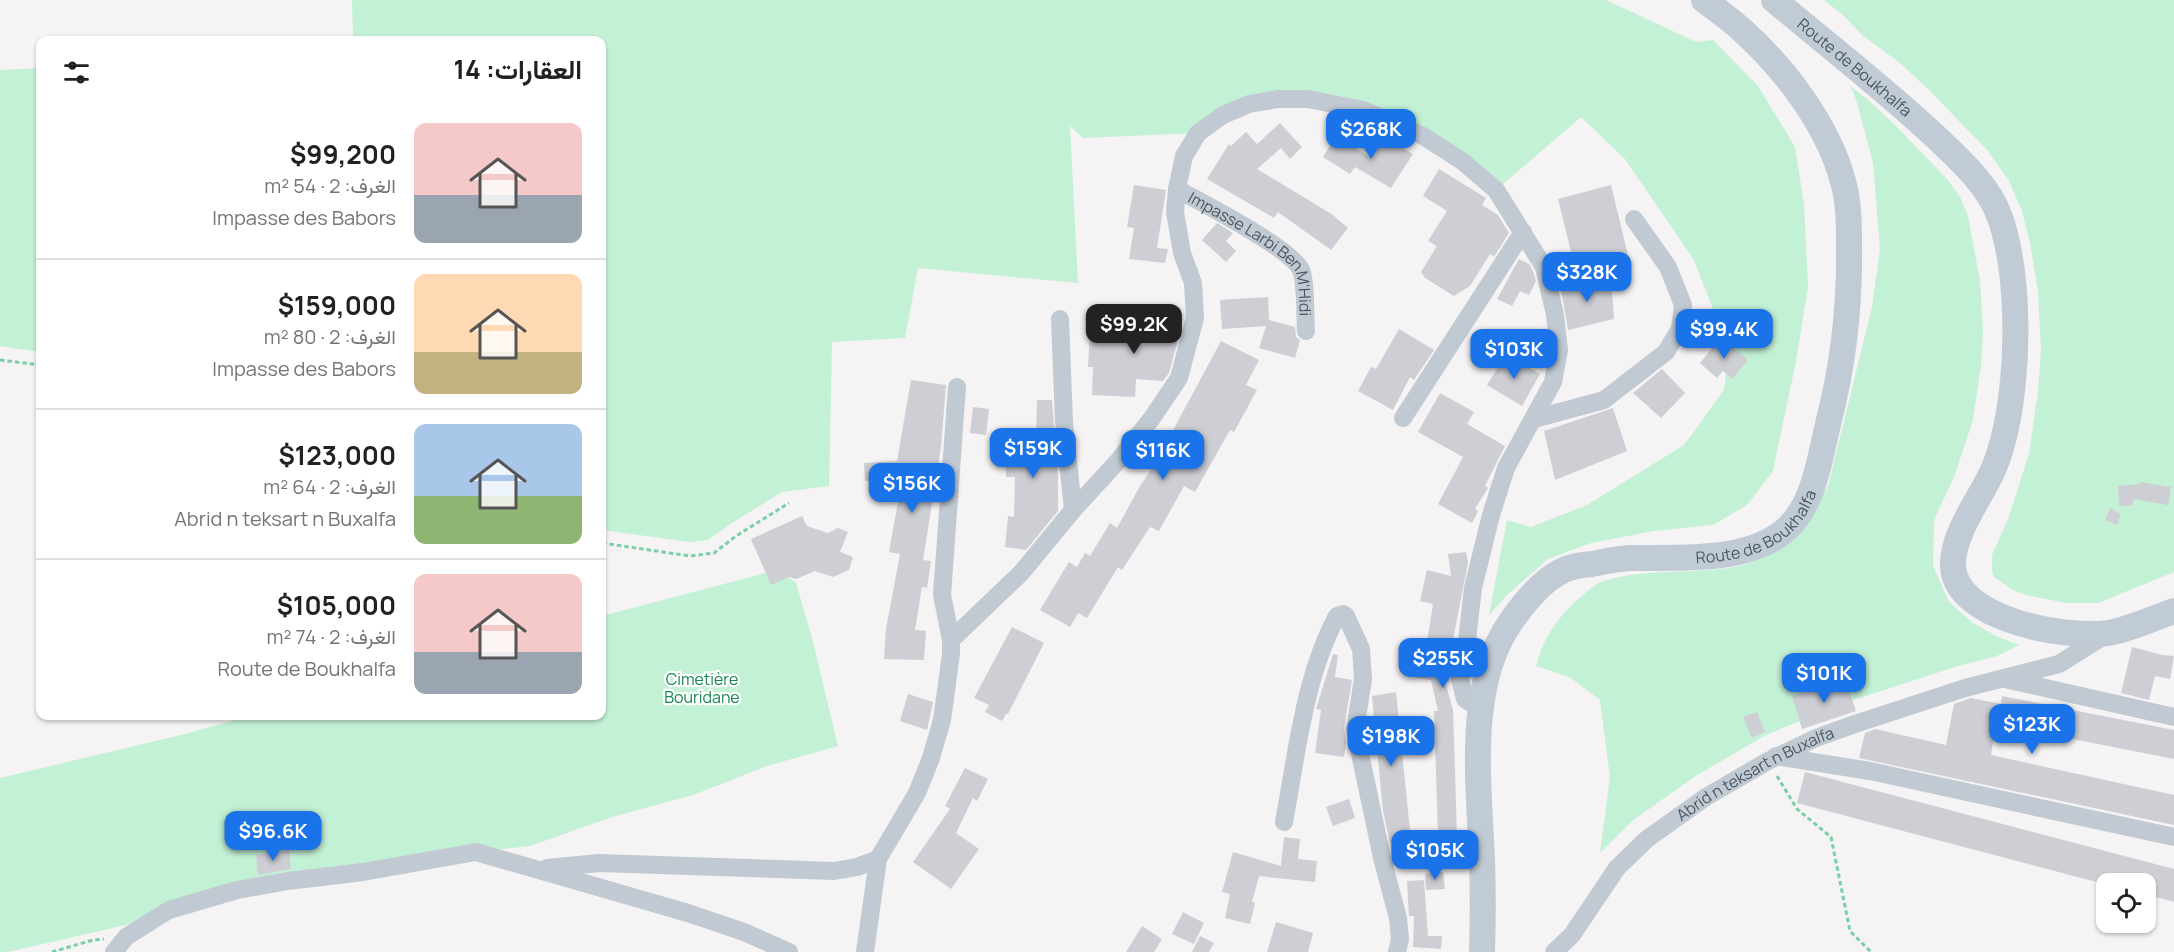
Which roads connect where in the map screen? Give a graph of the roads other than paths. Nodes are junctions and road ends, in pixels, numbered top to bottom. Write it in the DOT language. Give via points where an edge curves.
graph roads {
  1 [pos="1704,0"];
  2 [pos="1774,0"];
  3 [pos="1177,189"];
  4 [pos="1634,219"];
  5 [pos="1523,232"];
  6 [pos="1060,319"];
  7 [pos="1306,331"];
  8 [pos="957,387"];
  9 [pos="1403,418"];
  10 [pos="1534,419"];
  11 [pos="1072,510"];
  12 [pos="2174,611"];
  13 [pos="2108,633"];
  14 [pos="951,640"];
  15 [pos="2003,678"];
  16 [pos="1481,709"];
  17 [pos="2174,717"];
  18 [pos="1772,758"];
  19 [pos="1284,822"];
  20 [pos="2174,837"];
  21 [pos="878,859"];
  22 [pos="536,870"];
  23 [pos="114,952"];
  24 [pos="789,952"];
  25 [pos="865,952"];
  26 [pos="1398,952"];
  27 [pos="1482,952"];
  28 [pos="1554,952"];
  1 -- 16 [label="main road, Route de Boukhalfa" via="1760,48 1800,96 1818,123 1842,178 1849,235 1846,318 1836,395 1812,487 1800,514 1781,534 1758,547 1678,559 1626,558 1562,570 1533,594 1508,624 1490,668"];
  2 -- 13 [label="main road, Route de Boukhalfa" via="1874,81 1963,163 1998,213 2006,237 2016,346 2010,410 1994,467 1956,545 1953,568 1959,588 2000,617 2018,623 2065,633"];
  3 -- 5 [label="street" via="1184,156 1198,133 1223,115 1249,104 1308,99 1363,110 1433,142 1496,190"];
  3 -- 7 [label="street, Impasse Larbi Ben M'Hidi" via="1296,261 1303,272"];
  3 -- 11 [label="street" via="1175,212 1182,253 1193,283 1195,318 1179,378 1119,461"];
  4 -- 10 [label="street" via="1668,267 1683,305 1680,328 1666,352 1604,400"];
  5 -- 9 [label="street"];
  5 -- 10 [label="street" via="1544,267 1559,350 1553,382"];
  6 -- 11 [label="street"];
  8 -- 14 [label="street" via="942,595"];
  10 -- 16 [label="street" via="1506,468 1473,588 1460,679 1465,699"];
  11 -- 14 [label="street" via="1021,573"];
  12 -- 13 [label="main road, Route de Boukhalfa"];
  13 -- 15 [label="street, Abrid n teksart n Buxalfa" via="2059,664"];
  14 -- 21 [label="street" via="942,720 931,758 917,793"];
  15 -- 17 [label="street"];
  15 -- 18 [label="street, Abrid n teksart n Buxalfa" via="1855,724"];
  16 -- 27 [label="main road, Route de Boukhalfa" via="1477,761"];
  18 -- 20 [label="street" via="1870,771"];
  18 -- 28 [label="street, Abrid n teksart n Buxalfa" via="1706,797 1647,839 1617,868 1572,935"];
  19 -- 26 [label="street" via="1323,642 1337,616 1343,614 1361,649 1363,679 1355,730 1398,918"];
  21 -- 22 [label="street" via="834,871 599,863"];
  21 -- 25 [label="street"];
  22 -- 23 [label="street" via="476,852 237,890 169,910 126,938"];
  22 -- 24 [label="street" via="688,913"];
}
